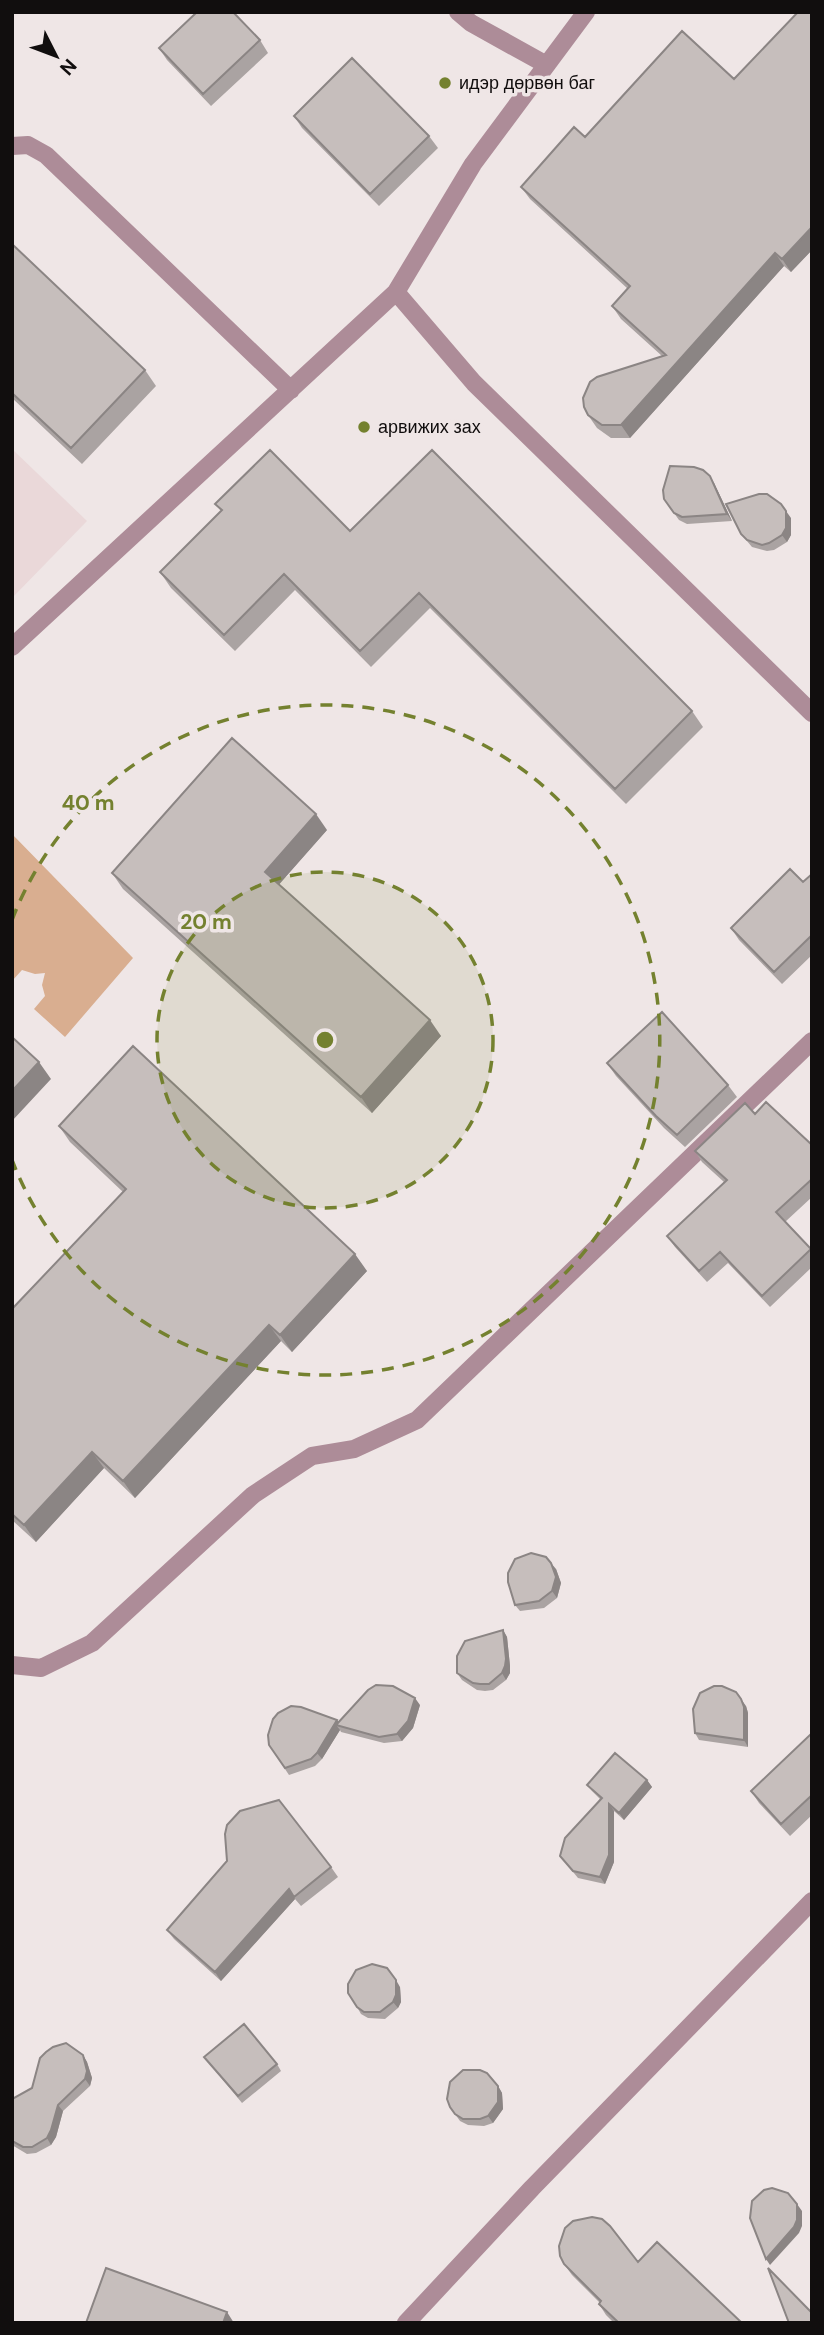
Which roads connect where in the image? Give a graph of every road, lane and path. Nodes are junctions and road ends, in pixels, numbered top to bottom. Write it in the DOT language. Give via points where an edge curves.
graph roads {
  1 [pos="458,12"];
  2 [pos="586,12"];
  3 [pos="545,64"];
  4 [pos="12,146"];
  5 [pos="396,292"];
  6 [pos="291,390"];
  7 [pos="12,647"];
  8 [pos="812,713"];
  9 [pos="812,1041"];
  10 [pos="12,1665"];
  11 [pos="812,1901"];
  12 [pos="406,2323"];
  1 -- 3 [label="street"];
  2 -- 3 [label="street"];
  3 -- 5 [label="street" via="472,164"];
  4 -- 6 [label="street" via="28,145 46,155"];
  5 -- 6 [label="street"];
  5 -- 8 [label="street" via="474,383"];
  6 -- 7 [label="street"];
  9 -- 10 [label="street" via="417,1420 354,1450 312,1456 253,1495 92,1643 41,1668"];
  11 -- 12 [label="street"];
}
